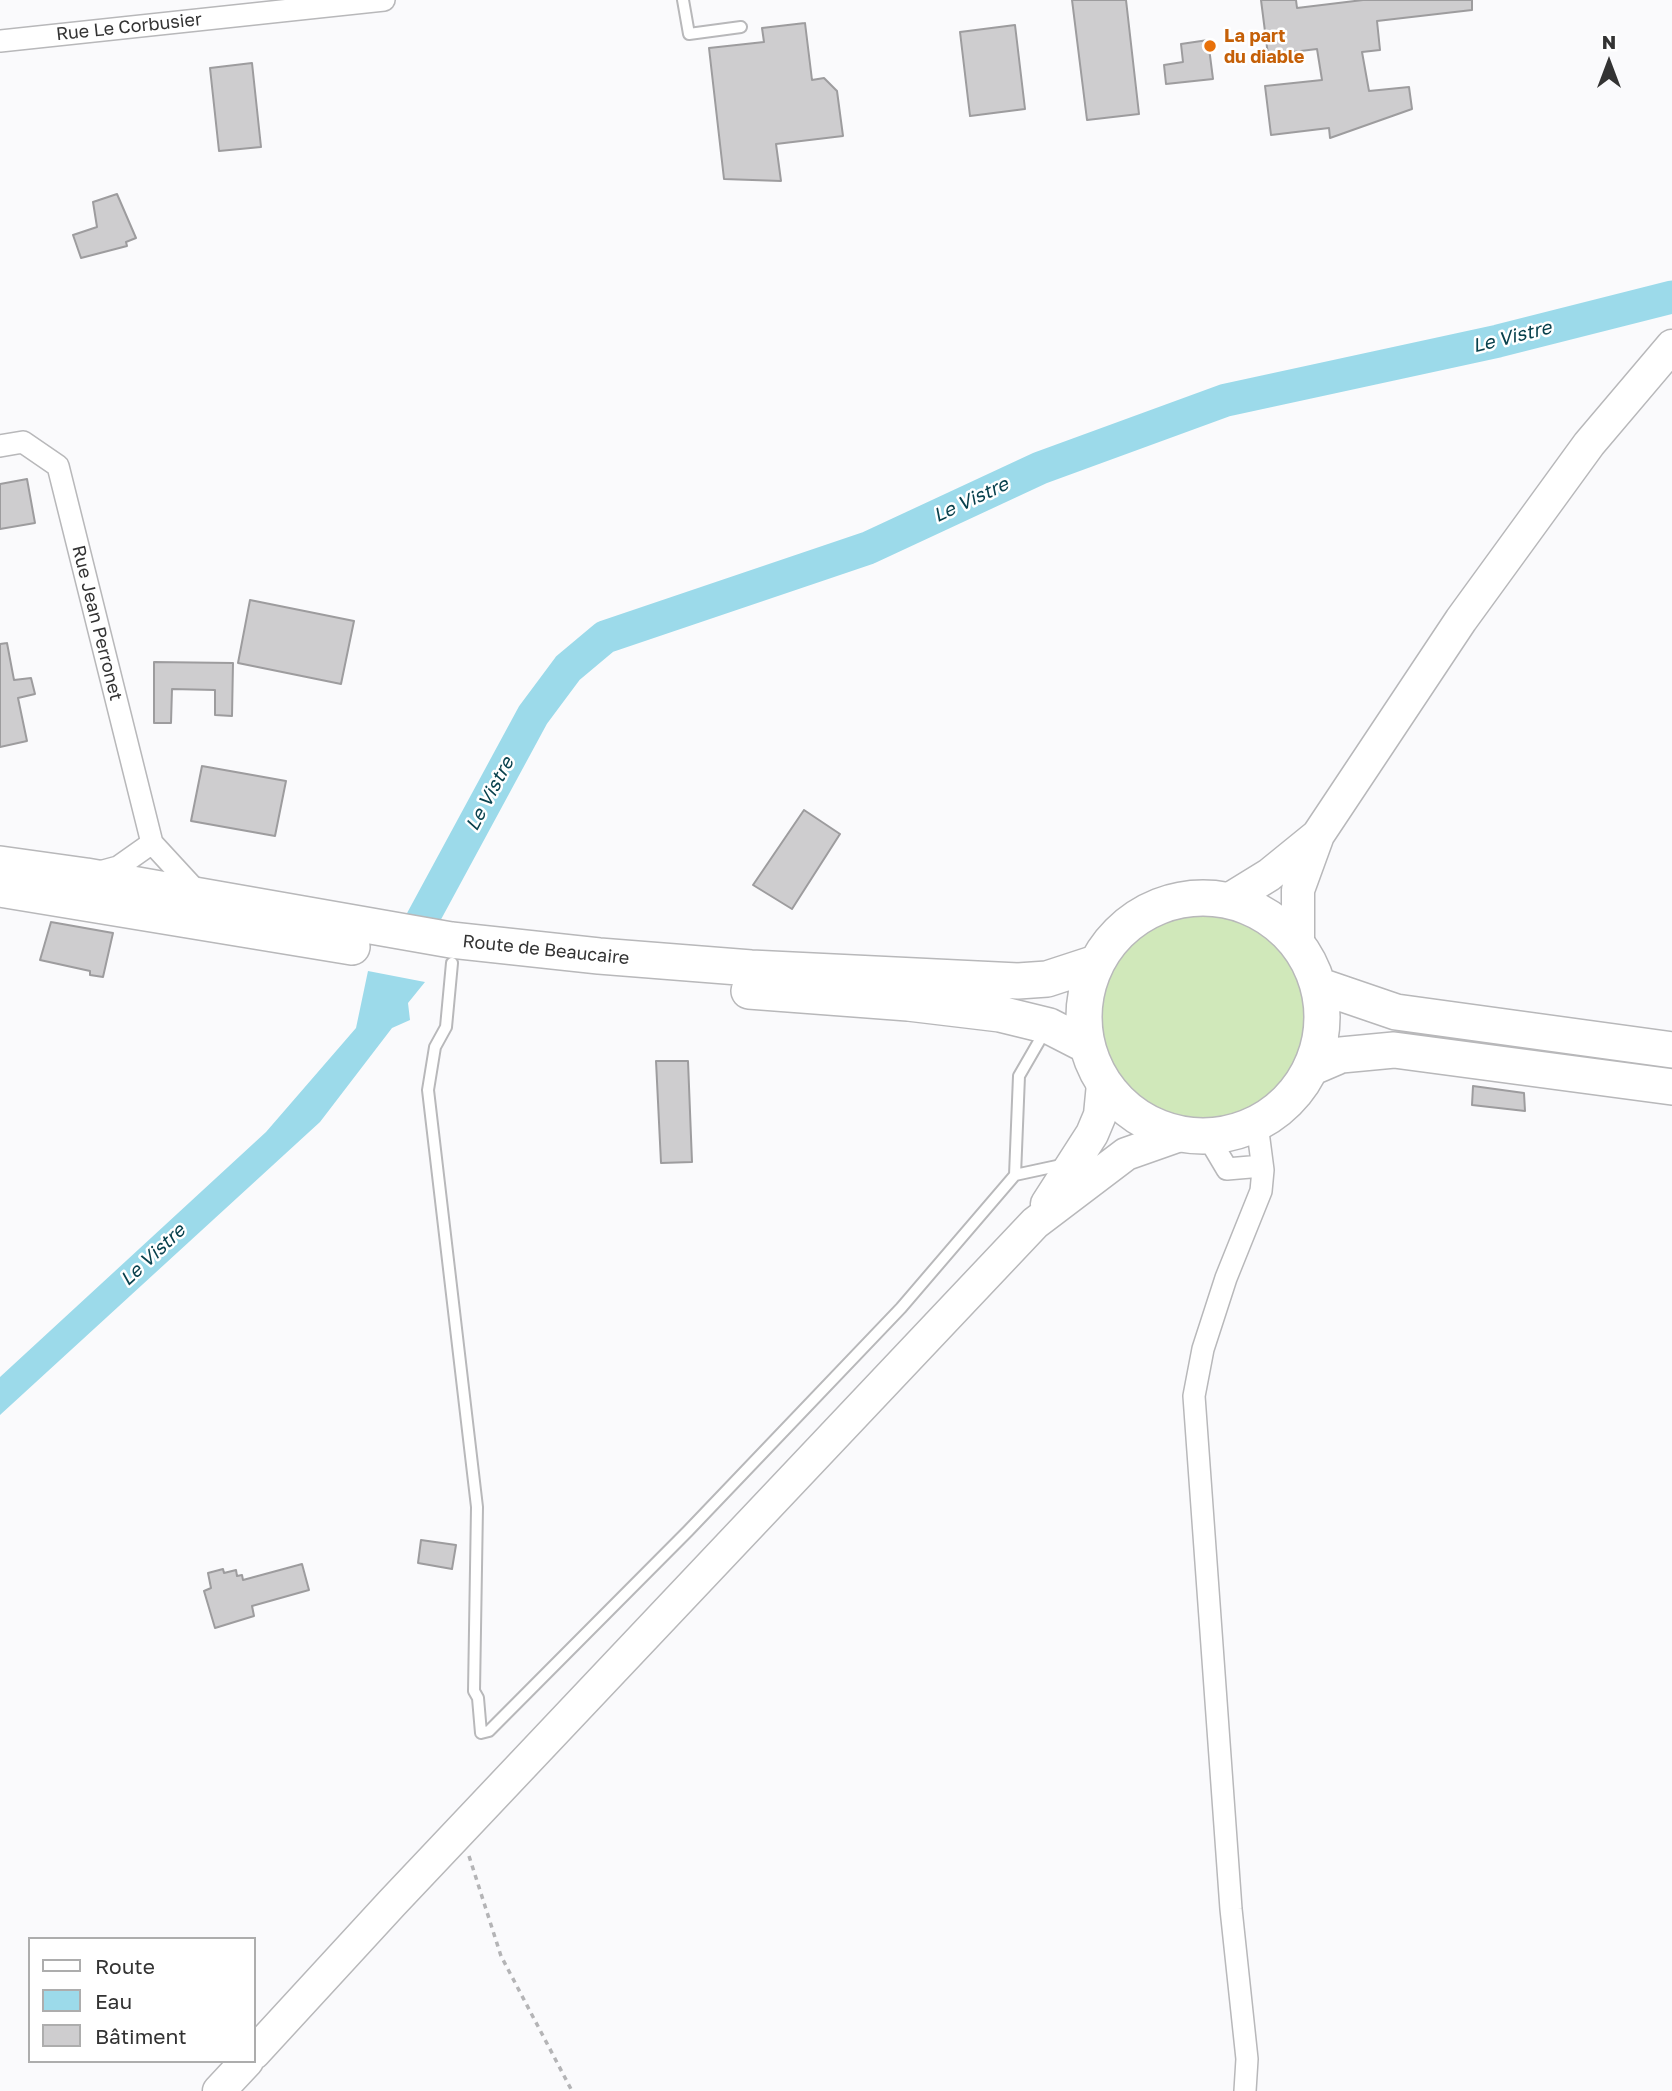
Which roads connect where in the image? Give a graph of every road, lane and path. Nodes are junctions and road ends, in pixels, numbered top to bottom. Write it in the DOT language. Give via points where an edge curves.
graph roads {
  1 [pos="384,0"];
  2 [pos="683,0"];
  3 [pos="221,8"];
  4 [pos="741,27"];
  5 [pos="0,41"];
  6 [pos="1672,345"];
  7 [pos="0,446"];
  8 [pos="1318,835"];
  9 [pos="152,844"];
  10 [pos="0,864"];
  11 [pos="86,876"];
  12 [pos="0,889"];
  13 [pos="200,895"];
  14 [pos="1230,900"];
  15 [pos="1298,943"];
  16 [pos="452,962"];
  17 [pos="1096,962"];
  18 [pos="1320,986"];
  19 [pos="1049,1026"];
  20 [pos="1086,1045"];
  21 [pos="1672,1050"];
  22 [pos="1312,1068"];
  23 [pos="1103,1084"];
  24 [pos="1672,1087"];
  25 [pos="1257,1124"];
  26 [pos="1194,1136"];
  27 [pos="1073,1163"];
  28 [pos="1262,1166"];
  29 [pos="1015,1175"];
  30 [pos="1035,1223"];
  31 [pos="459,1831"];
  32 [pos="256,2051"];
  33 [pos="245,2063"];
  34 [pos="219,2091"];
  35 [pos="572,2091"];
  36 [pos="1245,2091"];
  1 -- 3 [label="street, Rue Le Corbusier"];
  2 -- 4 [label="lane" via="689,34"];
  3 -- 5 [label="street, Rue Le Corbusier"];
  6 -- 8 [label="main road" via="1589,444 1461,620"];
  7 -- 9 [label="street, Rue Jean Perronet" via="23,442 58,466"];
  8 -- 14 [label="main road"];
  8 -- 15 [label="main road" via="1298,890"];
  9 -- 11 [label="street" via="118,867"];
  9 -- 13 [label="street, Rue Jean Perronet"];
  10 -- 11 [label="main road, Route de Beaucaire"];
  11 -- 13 [label="main road, Route de Beaucaire"];
  12 -- 16 [label="main road, Route de Beaucaire"];
  13 -- 17 [label="main road, Route de Beaucaire" via="451,940 668,962 1018,981 1047,979"];
  14 -- 15 [label="main road" via="1267,915"];
  14 -- 17 [label="main road" via="1195,897 1151,909 1111,939"];
  15 -- 18 [label="main road"];
  16 -- 19 [label="main road, Route de Beaucaire" via="908,1003 1000,1014"];
  16 -- 29 [label="lane" via="446,1027 435,1047 428,1090 477,1507 474,1691 481,1733 489,1731 735,1482 901,1308"];
  17 -- 20 [label="main road" via="1083,1009"];
  18 -- 21 [label="main road" via="1405,1014"];
  18 -- 22 [label="main road" via="1323,1028"];
  19 -- 20 [label="main road, Route de Beaucaire"];
  19 -- 29 [label="lane" via="1019,1076"];
  20 -- 23 [label="main road"];
  22 -- 24 [label="main road" via="1352,1053 1394,1050"];
  22 -- 25 [label="main road" via="1286,1105"];
  23 -- 26 [label="main road" via="1139,1119"];
  23 -- 27 [label="main road" via="1100,1115"];
  25 -- 26 [label="main road"];
  25 -- 28 [label="street"];
  26 -- 28 [label="street" via="1227,1169"];
  26 -- 30 [label="main road" via="1126,1154"];
  27 -- 29 [label="lane"];
  27 -- 30 [label="main road"];
  28 -- 36 [label="street" via="1261,1191 1226,1278 1203,1349 1194,1396 1231,1909 1247,2059"];
  30 -- 31 [label="main road"];
  31 -- 32 [label="main road"];
  31 -- 35 [label="path" via="501,1956"];
  33 -- 34 [label="main road"];
}
